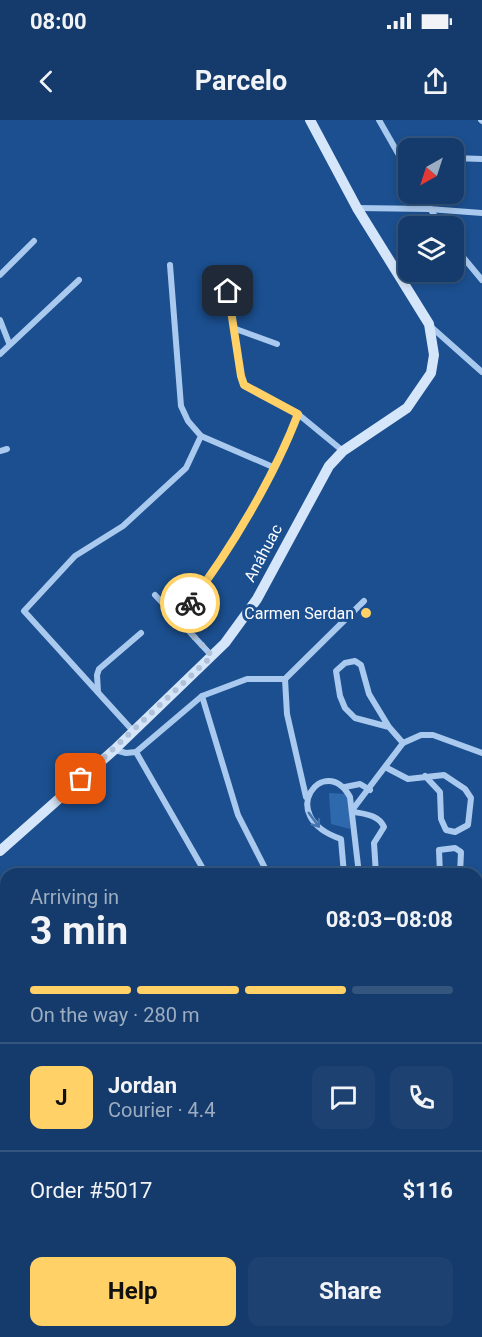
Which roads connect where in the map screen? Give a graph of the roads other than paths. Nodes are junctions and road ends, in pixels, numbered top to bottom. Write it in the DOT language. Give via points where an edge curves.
graph roads {
  1 [pos="310,120"];
  2 [pos="379,120"];
  3 [pos="398,153"];
  4 [pos="464,158"];
  5 [pos="482,159"];
  6 [pos="426,204"];
  7 [pos="357,208"];
  8 [pos="429,209"];
  9 [pos="482,213"];
  10 [pos="434,216"];
  11 [pos="34,242"];
  12 [pos="464,258"];
  13 [pos="170,265"];
  14 [pos="0,275"];
  15 [pos="79,280"];
  16 [pos="482,280"];
  17 [pos="228,291"];
  18 [pos="0,320"];
  19 [pos="429,324"];
  20 [pos="234,328"];
  21 [pos="0,343"];
  22 [pos="9,343"];
  23 [pos="277,344"];
  24 [pos="2,352"];
  25 [pos="482,372"];
  26 [pos="298,414"];
  27 [pos="201,436"];
  28 [pos="343,451"];
  29 [pos="273,467"];
  30 [pos="154,595"];
  31 [pos="364,601"];
  32 [pos="178,619"];
  33 [pos="141,633"];
  34 [pos="212,656"];
  35 [pos="285,679"];
  36 [pos="98,692"];
  37 [pos="202,696"];
  38 [pos="389,727"];
  39 [pos="132,731"];
  40 [pos="403,743"];
  41 [pos="114,750"];
  42 [pos="136,752"];
  43 [pos="482,753"];
  44 [pos="387,768"];
  45 [pos="425,776"];
  46 [pos="345,787"];
  47 [pos="370,790"];
  48 [pos="306,797"];
  49 [pos="353,811"];
  50 [pos="354,836"];
  51 [pos="341,839"];
  52 [pos="0,851"];
  53 [pos="203,868"];
  54 [pos="265,868"];
  55 [pos="343,868"];
  56 [pos="358,868"];
  57 [pos="376,868"];
  58 [pos="440,868"];
  59 [pos="461,868"];
  1 -- 7 [label="main road"];
  2 -- 3 [label="street"];
  4 -- 5 [label="street"];
  6 -- 8 [label="street"];
  7 -- 8 [label="street"];
  7 -- 19 [label="main road"];
  8 -- 9 [label="street"];
  8 -- 10 [label="street"];
  11 -- 14 [label="street"];
  12 -- 16 [label="street"];
  13 -- 27 [label="street" via="181,406"];
  15 -- 22 [label="street"];
  17 -- 20 [label="street"];
  18 -- 22 [label="street"];
  19 -- 25 [label="street"];
  19 -- 28 [label="main road, Anáhuac" via="434,355 431,373 421,390 406,408"];
  20 -- 23 [label="street"];
  20 -- 26 [label="street" via="244,385"];
  21 -- 24 [label="street"];
  22 -- 24 [label="street"];
  26 -- 28 [label="street"];
  26 -- 29 [label="street"];
  27 -- 29 [label="street"];
  27 -- 36 [label="street" via="186,468 123,526 75,556 24,610"];
  28 -- 34 [label="main road, Anáhuac" via="316,486 244,618"];
  29 -- 32 [label="street" via="212,575"];
  30 -- 32 [label="street"];
  31 -- 35 [label="street"];
  32 -- 34 [label="street"];
  33 -- 36 [label="street" via="99,669"];
  34 -- 39 [label="main road, Anáhuac"];
  35 -- 37 [label="street" via="247,679"];
  35 -- 48 [label="street" via="287,714"];
  36 -- 39 [label="street"];
  37 -- 42 [label="street"];
  37 -- 54 [label="street" via="238,815"];
  38 -- 38 [label="street" via="369,694 361,665 355,661 345,663 336,671 345,708 355,718"];
  38 -- 40 [label="street"];
  39 -- 41 [label="main road, Anáhuac"];
  40 -- 43 [label="street" via="421,735 433,735"];
  40 -- 44 [label="street"];
  41 -- 42 [label="street"];
  41 -- 52 [label="main road, Anáhuac"];
  42 -- 53 [label="street"];
  44 -- 45 [label="street" via="408,779"];
  44 -- 47 [label="street"];
  45 -- 45 [label="street" via="440,792 441,819 446,830 455,832 468,825 471,798 465,789 444,775"];
  46 -- 47 [label="street" via="360,784"];
  46 -- 48 [label="street" via="337,781 322,780"];
  46 -- 49 [label="street"];
  47 -- 49 [label="street"];
  48 -- 51 [label="street, one-way" via="314,824"];
  49 -- 50 [label="street"];
  49 -- 57 [label="street" via="371,815 384,827 374,843"];
  50 -- 51 [label="street"];
  50 -- 56 [label="street"];
  51 -- 55 [label="street"];
  58 -- 59 [label="street" via="439,850 455,848 461,852"];
}
